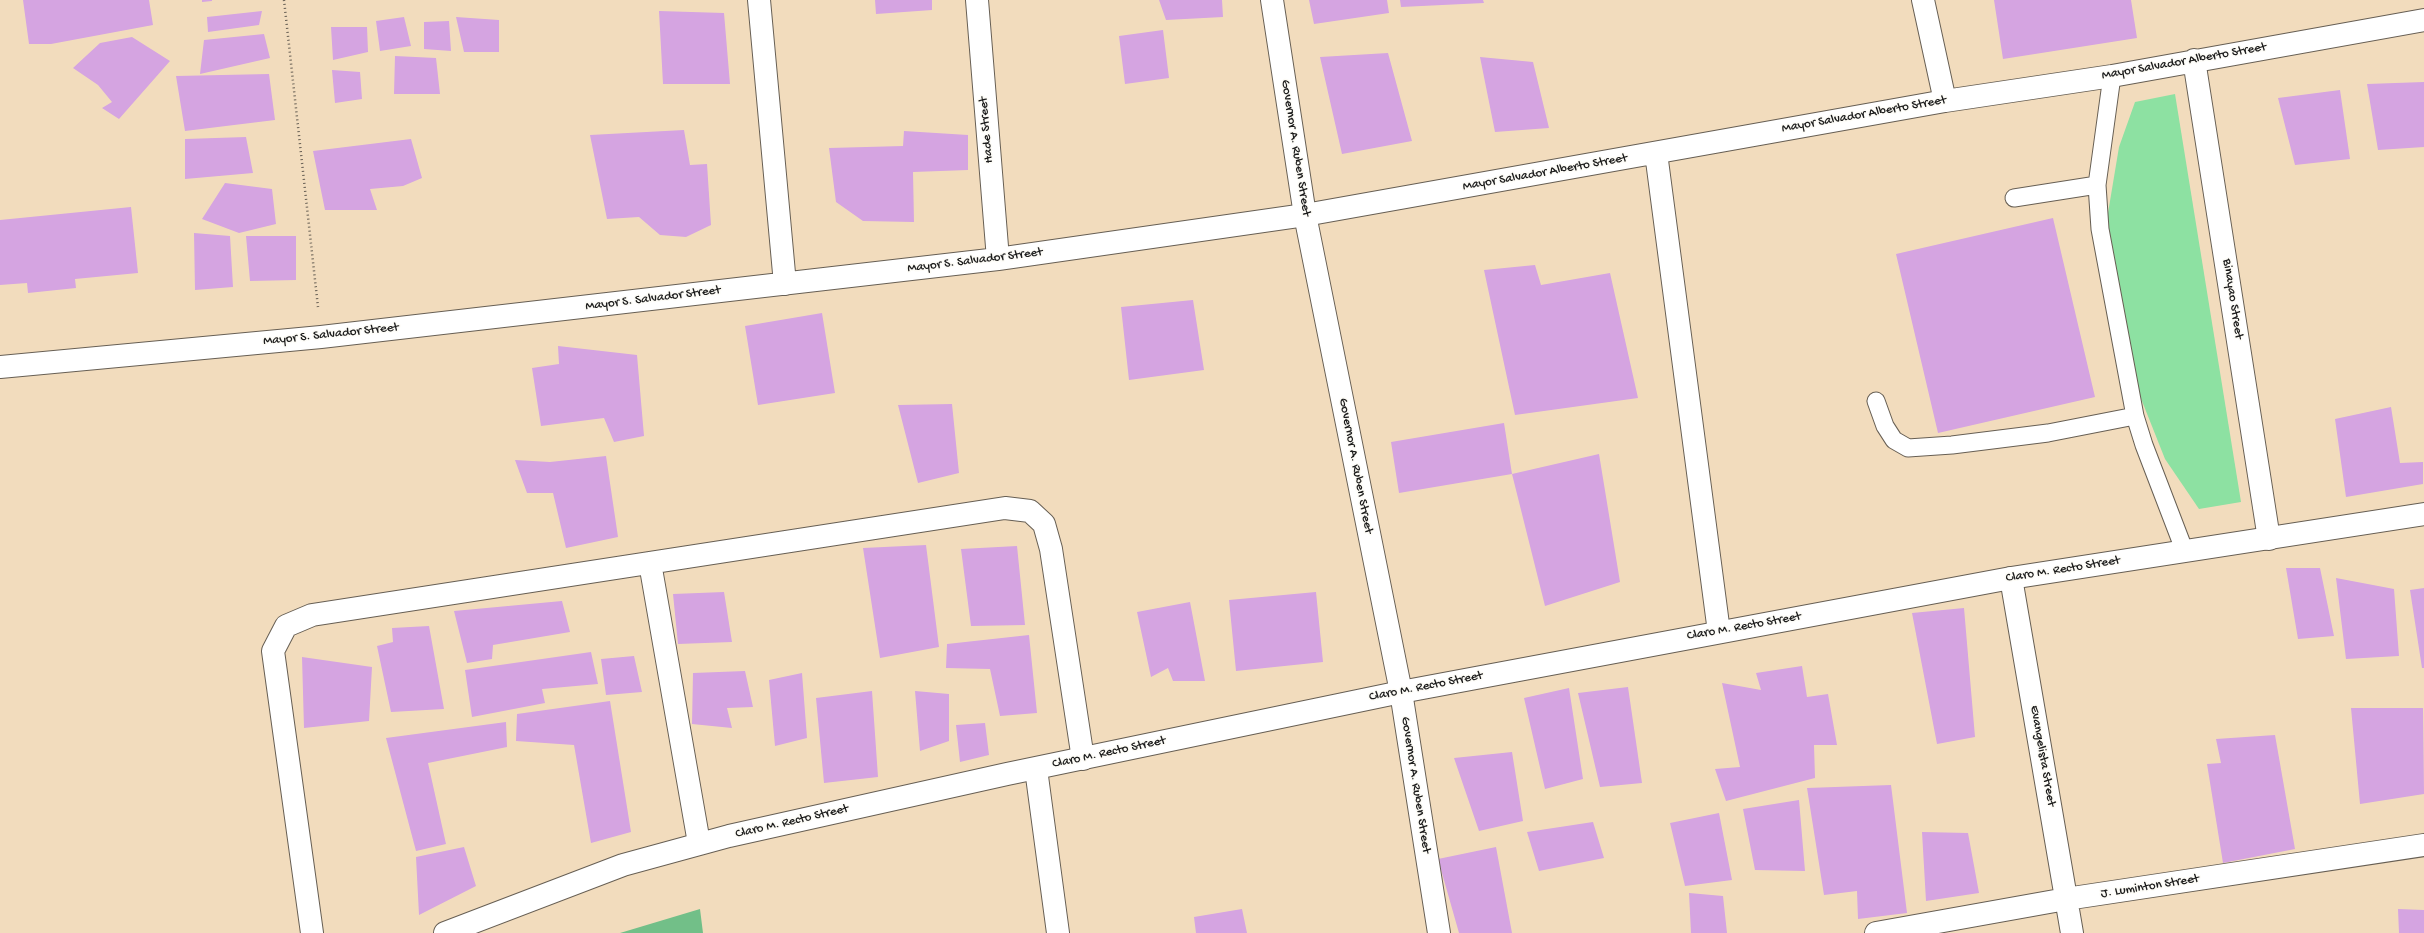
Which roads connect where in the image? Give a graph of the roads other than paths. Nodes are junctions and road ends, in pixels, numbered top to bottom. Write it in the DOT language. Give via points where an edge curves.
graph roads {
  1 [pos="759,0"];
  2 [pos="977,0"];
  3 [pos="1272,0"];
  4 [pos="1924,0"];
  5 [pos="2424,20"];
  6 [pos="2194,60"];
  7 [pos="2112,76"];
  8 [pos="1945,100"];
  9 [pos="1656,153"];
  10 [pos="2097,186"];
  11 [pos="2014,198"];
  12 [pos="1305,215"];
  13 [pos="998,259"];
  14 [pos="785,284"];
  15 [pos="0,367"];
  16 [pos="1876,401"];
  17 [pos="2135,416"];
  18 [pos="2424,514"];
  19 [pos="2269,539"];
  20 [pos="2185,552"];
  21 [pos="650,563"];
  22 [pos="2011,578"];
  23 [pos="1718,632"];
  24 [pos="1400,692"];
  25 [pos="1083,759"];
  26 [pos="1036,769"];
  27 [pos="699,843"];
  28 [pos="2424,845"];
  29 [pos="2066,899"];
  30 [pos="312,933"];
  31 [pos="445,933"];
  32 [pos="1058,933"];
  33 [pos="1439,933"];
  34 [pos="1876,933"];
  35 [pos="2072,933"];
  1 -- 14 [label="street"];
  2 -- 13 [label="street, Hade Street"];
  3 -- 12 [label="street, Governor A. Ruben Street"];
  4 -- 8 [label="street"];
  5 -- 6 [label="street, Mayor Salvador Alberto Street"];
  6 -- 7 [label="street, Mayor Salvador Alberto Street"];
  6 -- 19 [label="street, Binayao Street"];
  7 -- 8 [label="street, Mayor Salvador Alberto Street"];
  7 -- 10 [label="lane"];
  8 -- 9 [label="street, Mayor Salvador Alberto Street"];
  9 -- 12 [label="street, Mayor Salvador Alberto Street"];
  9 -- 23 [label="street"];
  10 -- 11 [label="lane"];
  10 -- 17 [label="lane" via="2100,229 2109,286"];
  12 -- 13 [label="street, Mayor S. Salvador Street"];
  12 -- 24 [label="street, Governor A. Ruben Street"];
  13 -- 14 [label="street, Mayor S. Salvador Street"];
  14 -- 15 [label="street, Mayor S. Salvador Street" via="321,337"];
  16 -- 17 [label="lane" via="1885,426 1894,440 1908,448 2048,433"];
  17 -- 20 [label="lane"];
  18 -- 19 [label="street, Claro M. Recto Street"];
  19 -- 20 [label="street, Claro M. Recto Street"];
  20 -- 22 [label="street, Claro M. Recto Street"];
  21 -- 25 [label="street" via="1005,508 1030,511 1044,524 1051,549"];
  21 -- 27 [label="street"];
  21 -- 30 [label="street" via="312,615 286,626 273,651"];
  22 -- 23 [label="street, Claro M. Recto Street"];
  22 -- 29 [label="street, Evangelista Street"];
  23 -- 24 [label="street, Claro M. Recto Street"];
  24 -- 25 [label="street, Claro M. Recto Street"];
  24 -- 33 [label="street, Governor A. Ruben Street"];
  25 -- 26 [label="street, Claro M. Recto Street"];
  26 -- 27 [label="street, Claro M. Recto Street"];
  26 -- 32 [label="street"];
  27 -- 31 [label="street, Claro M. Recto Street" via="623,865"];
  28 -- 29 [label="street, J. Luminton Street"];
  29 -- 34 [label="street, J. Luminton Street"];
  29 -- 35 [label="street, Evangelista Street"];
}
